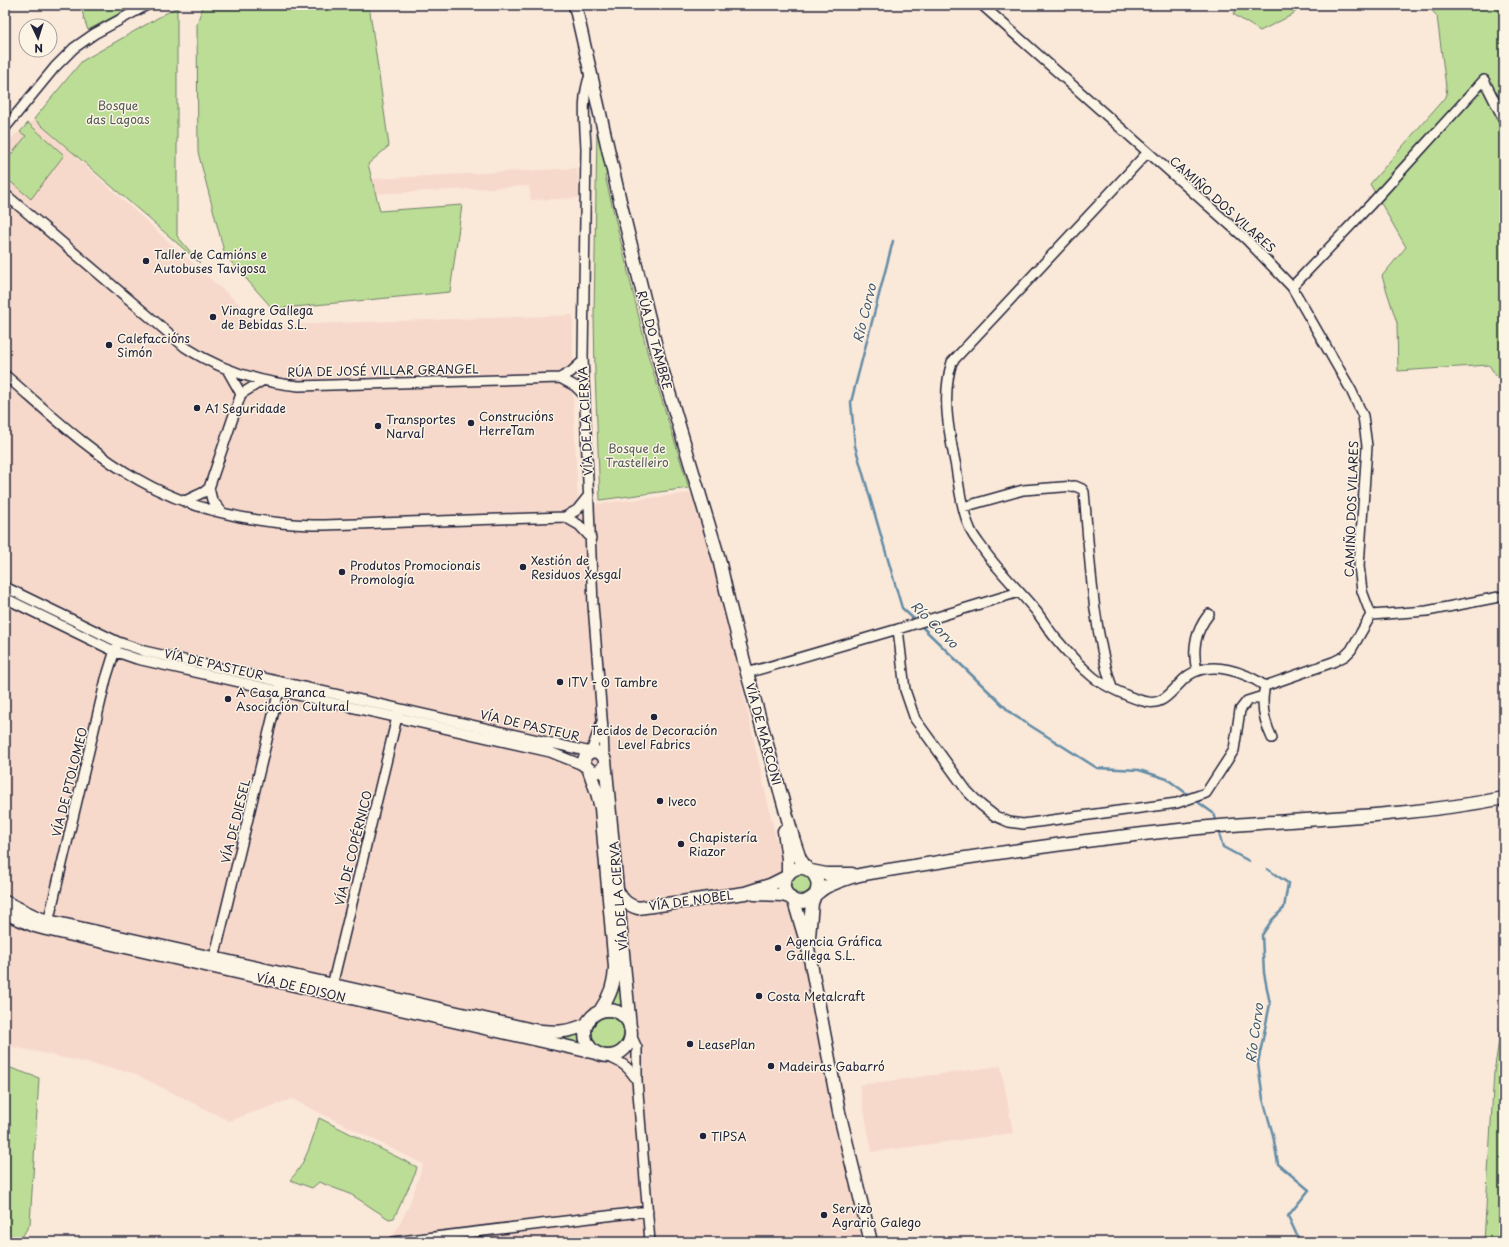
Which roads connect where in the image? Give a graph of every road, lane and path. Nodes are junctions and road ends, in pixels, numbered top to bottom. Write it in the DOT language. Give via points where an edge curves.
graph roads {
  1 [pos="147,5"];
  2 [pos="575,5"];
  3 [pos="988,7"];
  4 [pos="590,75"];
  5 [pos="584,104"];
  6 [pos="593,109"];
  7 [pos="1504,120"];
  8 [pos="5,128"];
  9 [pos="1147,153"];
  10 [pos="5,194"];
  11 [pos="1292,287"];
  12 [pos="583,361"];
  13 [pos="228,371"];
  14 [pos="5,375"];
  15 [pos="246,377"];
  16 [pos="584,377"];
  17 [pos="564,378"];
  18 [pos="262,381"];
  19 [pos="242,391"];
  20 [pos="585,396"];
  21 [pos="207,492"];
  22 [pos="589,495"];
  23 [pos="185,501"];
  24 [pos="203,507"];
  25 [pos="963,507"];
  26 [pos="222,512"];
  27 [pos="590,516"];
  28 [pos="570,517"];
  29 [pos="591,538"];
  30 [pos="5,587"];
  31 [pos="1019,592"];
  32 [pos="1504,596"];
  33 [pos="5,598"];
  34 [pos="1209,614"];
  35 [pos="1371,616"];
  36 [pos="898,629"];
  37 [pos="118,642"];
  38 [pos="114,651"];
  39 [pos="1197,671"];
  40 [pos="747,673"];
  41 [pos="281,681"];
  42 [pos="1266,686"];
  43 [pos="1112,688"];
  44 [pos="279,692"];
  45 [pos="1263,696"];
  46 [pos="399,708"];
  47 [pos="396,718"];
  48 [pos="602,719"];
  49 [pos="1272,738"];
  50 [pos="591,752"];
  51 [pos="605,760"];
  52 [pos="589,770"];
  53 [pos="780,796"];
  54 [pos="1504,798"];
  55 [pos="809,870"];
  56 [pos="861,874"];
  57 [pos="787,876"];
  58 [pos="618,892"];
  59 [pos="745,893"];
  60 [pos="816,894"];
  61 [pos="792,899"];
  62 [pos="5,902"];
  63 [pos="638,908"];
  64 [pos="5,913"];
  65 [pos="47,925"];
  66 [pos="621,926"];
  67 [pos="808,948"];
  68 [pos="213,962"];
  69 [pos="332,989"];
  70 [pos="600,1012"];
  71 [pos="587,1024"];
  72 [pos="631,1032"];
  73 [pos="603,1055"];
  74 [pos="637,1080"];
  75 [pos="648,1211"];
  76 [pos="394,1242"];
  77 [pos="650,1242"];
  78 [pos="871,1242"];
  1 -- 8 [label="street" via="74,48"];
  2 -- 4 [label="main road, RÚA DO TAMBRE"];
  3 -- 9 [label="street, CAMIÑO DOS VILARES"];
  4 -- 5 [label="street, VÍA DE LA CIERVA"];
  4 -- 6 [label="main road, RÚA DO TAMBRE"];
  5 -- 6 [label="street, VÍA DE LA CIERVA"];
  5 -- 6 [label="street" via="588,98"];
  6 -- 12 [label="street, VÍA DE LA CIERVA"];
  6 -- 40 [label="main road, RÚA DO TAMBRE" via="659,359 719,559"];
  7 -- 11 [label="street" via="1484,80"];
  9 -- 11 [label="street, CAMIÑO DOS VILARES" via="1247,240"];
  9 -- 25 [label="street" via="952,362 948,373 946,408"];
  10 -- 13 [label="street, RÚA DE JOSÉ VILLAR GRANGEL" via="172,337"];
  11 -- 35 [label="street, CAMIÑO DOS VILARES" via="1351,390 1363,416 1367,446 1359,566 1362,591"];
  12 -- 16 [label="street, VÍA DE LA CIERVA"];
  12 -- 17 [label="street"];
  13 -- 15 [label="street, RÚA DE JOSÉ VILLAR GRANGEL"];
  13 -- 19 [label="street"];
  14 -- 23 [label="street" via="106,460 139,480"];
  15 -- 18 [label="street, RÚA DE JOSÉ VILLAR GRANGEL"];
  15 -- 19 [label="street"];
  16 -- 17 [label="street, RÚA DE JOSÉ VILLAR GRANGEL"];
  16 -- 20 [label="street, VÍA DE LA CIERVA"];
  17 -- 18 [label="street, RÚA DE JOSÉ VILLAR GRANGEL" via="300,386"];
  17 -- 20 [label="street"];
  18 -- 19 [label="street"];
  19 -- 21 [label="street"];
  20 -- 22 [label="street, VÍA DE LA CIERVA"];
  21 -- 23 [label="street"];
  21 -- 24 [label="street" via="202,499"];
  21 -- 26 [label="street"];
  22 -- 27 [label="street, VÍA DE LA CIERVA"];
  22 -- 28 [label="street"];
  23 -- 24 [label="street"];
  24 -- 26 [label="street"];
  25 -- 31 [label="street" via="972,532 987,555"];
  25 -- 43 [label="street" via="1023,490 1070,486 1082,489 1098,633"];
  26 -- 28 [label="street" via="269,522 314,525"];
  27 -- 28 [label="street" via="580,514"];
  27 -- 29 [label="street, VÍA DE LA CIERVA"];
  28 -- 29 [label="street"];
  29 -- 48 [label="street, VÍA DE LA CIERVA" via="593,605"];
  30 -- 37 [label="street, VÍA DE PASTEUR"];
  31 -- 36 [label="street"];
  31 -- 43 [label="street" via="1079,663 1094,678"];
  32 -- 35 [label="street" via="1427,611"];
  33 -- 38 [label="street, VÍA DE PASTEUR"];
  34 -- 39 [label="street" via="1198,631 1194,652"];
  35 -- 42 [label="street" via="1346,656"];
  36 -- 40 [label="street"];
  36 -- 45 [label="street" via="905,690 915,719 967,791 995,816 1009,822 1023,824 1177,803 1206,793 1234,750 1240,710 1247,701"];
  37 -- 38 [label="street, VÍA DE PTOLOMEO"];
  37 -- 41 [label="street, VÍA DE PASTEUR" via="144,651"];
  38 -- 44 [label="street, VÍA DE PASTEUR" via="137,659"];
  38 -- 65 [label="street, VÍA DE PTOLOMEO"];
  39 -- 42 [label="street" via="1236,670"];
  39 -- 43 [label="street" via="1184,679 1159,702 1148,702"];
  40 -- 53 [label="main road, VÍA DE MARCONI"];
  41 -- 44 [label="street, VÍA DE DIESEL"];
  41 -- 46 [label="street, VÍA DE PASTEUR"];
  42 -- 45 [label="street"];
  44 -- 47 [label="street, VÍA DE PASTEUR"];
  44 -- 68 [label="street, VÍA DE DIESEL"];
  45 -- 49 [label="street" via="1265,720"];
  46 -- 47 [label="street, VÍA DE COPÉRNICO"];
  46 -- 50 [label="street, VÍA DE PASTEUR"];
  47 -- 52 [label="street, VÍA DE PASTEUR" via="550,752"];
  47 -- 69 [label="street, VÍA DE COPÉRNICO"];
  48 -- 50 [label="street, VÍA DE LA CIERVA"];
  48 -- 51 [label="street, VÍA DE LA CIERVA"];
  50 -- 51 [label="main road" via="600,752"];
  50 -- 52 [label="main road" via="584,762"];
  51 -- 52 [label="main road" via="604,767 599,771"];
  51 -- 58 [label="main road, VÍA DE LA CIERVA"];
  52 -- 70 [label="main road, VÍA DE LA CIERVA" via="601,808 616,968 613,986"];
  53 -- 55 [label="main road, VÍA DE MARCONI" via="796,849"];
  53 -- 57 [label="main road, VÍA DE MARCONI" via="788,859"];
  54 -- 56 [label="main road" via="1406,813 1199,828 1030,848"];
  55 -- 56 [label="main road" via="826,874"];
  55 -- 57 [label="main road" via="797,869"];
  55 -- 60 [label="main road" via="817,879"];
  56 -- 60 [label="main road" via="828,886"];
  57 -- 59 [label="main road, VÍA DE NOBEL"];
  57 -- 61 [label="main road" via="784,886"];
  58 -- 63 [label="main road, VÍA DE NOBEL" via="623,900"];
  58 -- 66 [label="main road, VÍA DE LA CIERVA"];
  59 -- 61 [label="main road, VÍA DE NOBEL"];
  59 -- 63 [label="main road, VÍA DE NOBEL"];
  60 -- 61 [label="main road" via="812,899 803,902"];
  60 -- 67 [label="main road"];
  61 -- 67 [label="main road"];
  62 -- 65 [label="main road, VÍA DE EDISON"];
  63 -- 66 [label="main road, VÍA DE NOBEL" via="629,914"];
  64 -- 65 [label="main road, VÍA DE EDISON" via="35,926"];
  65 -- 68 [label="main road, VÍA DE EDISON"];
  66 -- 72 [label="main road, VÍA DE LA CIERVA"];
  67 -- 78 [label="main road" via="839,1112"];
  68 -- 69 [label="main road, VÍA DE EDISON"];
  69 -- 71 [label="main road, VÍA DE EDISON" via="533,1030 568,1031"];
  69 -- 73 [label="main road, VÍA DE EDISON"];
  70 -- 71 [label="main road" via="594,1014"];
  70 -- 72 [label="main road" via="613,1010 619,1013 624,1017"];
  71 -- 73 [label="main road" via="585,1031 589,1045"];
  72 -- 73 [label="main road" via="627,1046 623,1050 612,1055"];
  72 -- 74 [label="street, VÍA DE LA CIERVA" via="636,1048"];
  73 -- 74 [label="street" via="630,1068"];
  74 -- 75 [label="street, VÍA DE LA CIERVA"];
  75 -- 76 [label="street"];
  75 -- 77 [label="street, VÍA DE LA CIERVA"];
}
